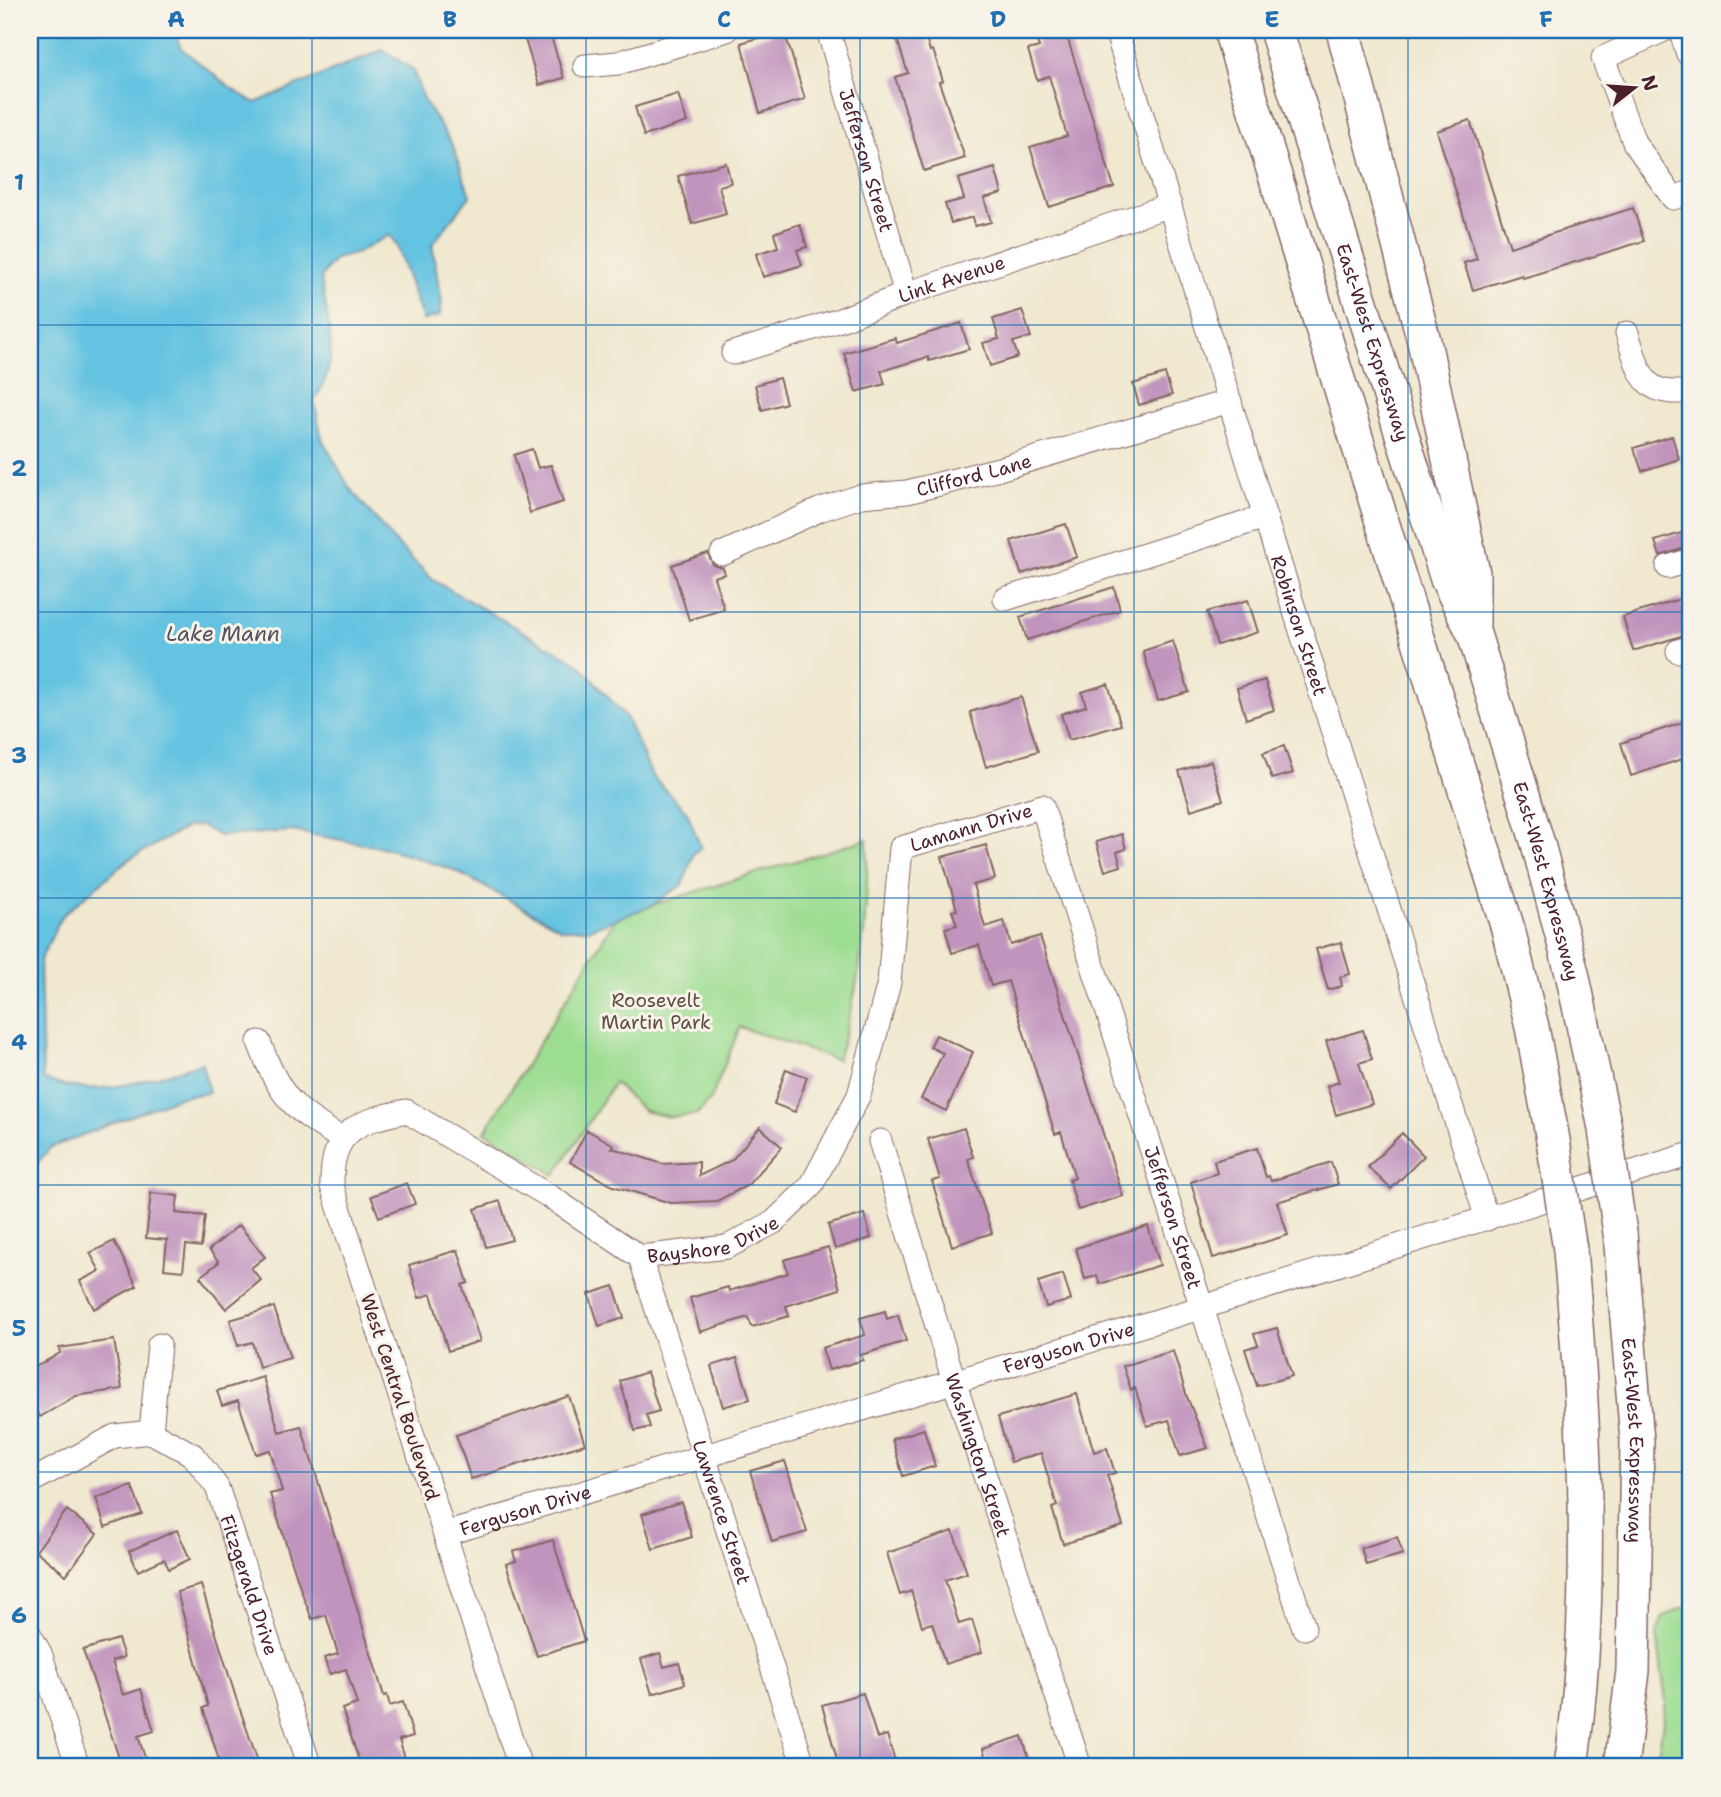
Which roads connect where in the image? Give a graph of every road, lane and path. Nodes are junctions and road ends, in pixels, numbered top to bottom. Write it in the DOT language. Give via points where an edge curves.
graph roads {
  1 [pos="727,30"];
  2 [pos="828,30"];
  3 [pos="1116,30"];
  4 [pos="1223,30"];
  5 [pos="1230,30"];
  6 [pos="1276,30"];
  7 [pos="1343,30"];
  8 [pos="1664,30"];
  9 [pos="1684,30"];
  10 [pos="1691,52"];
  11 [pos="585,66"];
  12 [pos="1691,192"];
  13 [pos="1284,202"];
  14 [pos="1170,205"];
  15 [pos="906,294"];
  16 [pos="1627,333"];
  17 [pos="733,354"];
  18 [pos="1691,391"];
  19 [pos="1230,401"];
  20 [pos="1265,517"];
  21 [pos="722,554"];
  22 [pos="1691,560"];
  23 [pos="1668,567"];
  24 [pos="1005,598"];
  25 [pos="1474,634"];
  26 [pos="1042,806"];
  27 [pos="901,848"];
  28 [pos="259,1042"];
  29 [pos="342,1139"];
  30 [pos="880,1141"];
  31 [pos="1691,1154"];
  32 [pos="1487,1219"];
  33 [pos="640,1257"];
  34 [pos="1200,1308"];
  35 [pos="159,1345"];
  36 [pos="954,1381"];
  37 [pos="151,1432"];
  38 [pos="705,1458"];
  39 [pos="30,1482"];
  40 [pos="444,1534"];
  41 [pos="1304,1628"];
  42 [pos="30,1634"];
  43 [pos="78,1767"];
  44 [pos="310,1767"];
  45 [pos="520,1767"];
  46 [pos="804,1767"];
  47 [pos="1080,1767"];
  48 [pos="1571,1767"];
  49 [pos="1621,1767"];
  1 -- 11 [label="street" via="618,63"];
  2 -- 15 [label="street, Jefferson Street"];
  3 -- 14 [label="street, Robinson Street"];
  4 -- 13 [label="highway"];
  5 -- 13 [label="highway"];
  6 -- 25 [label="highway, East-West Expressway" via="1447,579"];
  7 -- 25 [label="highway" via="1424,341 1473,573"];
  8 -- 12 [label="street" via="1603,58 1634,142 1673,198"];
  9 -- 10 [label="main road"];
  13 -- 48 [label="highway, bridge" via="1508,929 1553,1140 1570,1250 1586,1495 1586,1621"];
  14 -- 15 [label="street, Link Avenue"];
  14 -- 19 [label="street, Robinson Street"];
  15 -- 17 [label="street, Link Avenue"];
  16 -- 18 [label="street" via="1640,372 1654,390 1670,394"];
  19 -- 20 [label="street, Robinson Street"];
  19 -- 21 [label="street, Clifford Lane" via="999,470 906,492 860,496"];
  20 -- 24 [label="street"];
  20 -- 32 [label="street, Robinson Street"];
  22 -- 23 [label="street"];
  25 -- 49 [label="highway, East-West Expressway, bridge" via="1569,960 1604,1123 1620,1233 1637,1441 1633,1671"];
  26 -- 27 [label="street, Lamann Drive"];
  26 -- 34 [label="street, Jefferson Street"];
  27 -- 33 [label="street, Bayshore Drive" via="889,983 859,1095 811,1186 774,1222 727,1247"];
  28 -- 29 [label="street" via="274,1081 289,1102"];
  29 -- 33 [label="street, Bayshore Drive" via="370,1119 406,1111 549,1196"];
  29 -- 40 [label="street, West Central Boulevard" via="331,1160 332,1186"];
  30 -- 36 [label="street, Washington Street"];
  31 -- 32 [label="street, Ferguson Drive"];
  32 -- 34 [label="street, Ferguson Drive"];
  33 -- 38 [label="street, Lawrence Street"];
  34 -- 36 [label="street, Ferguson Drive"];
  34 -- 41 [label="street, Jefferson Street"];
  35 -- 37 [label="street"];
  36 -- 38 [label="street, Ferguson Drive"];
  36 -- 47 [label="street, Washington Street"];
  37 -- 39 [label="street" via="115,1436"];
  37 -- 44 [label="street, Fitzgerald Drive" via="193,1455 217,1487"];
  38 -- 40 [label="street, Ferguson Drive"];
  38 -- 46 [label="street, Lawrence Street"];
  40 -- 45 [label="street, West Central Boulevard"];
  42 -- 43 [label="street"];
}
